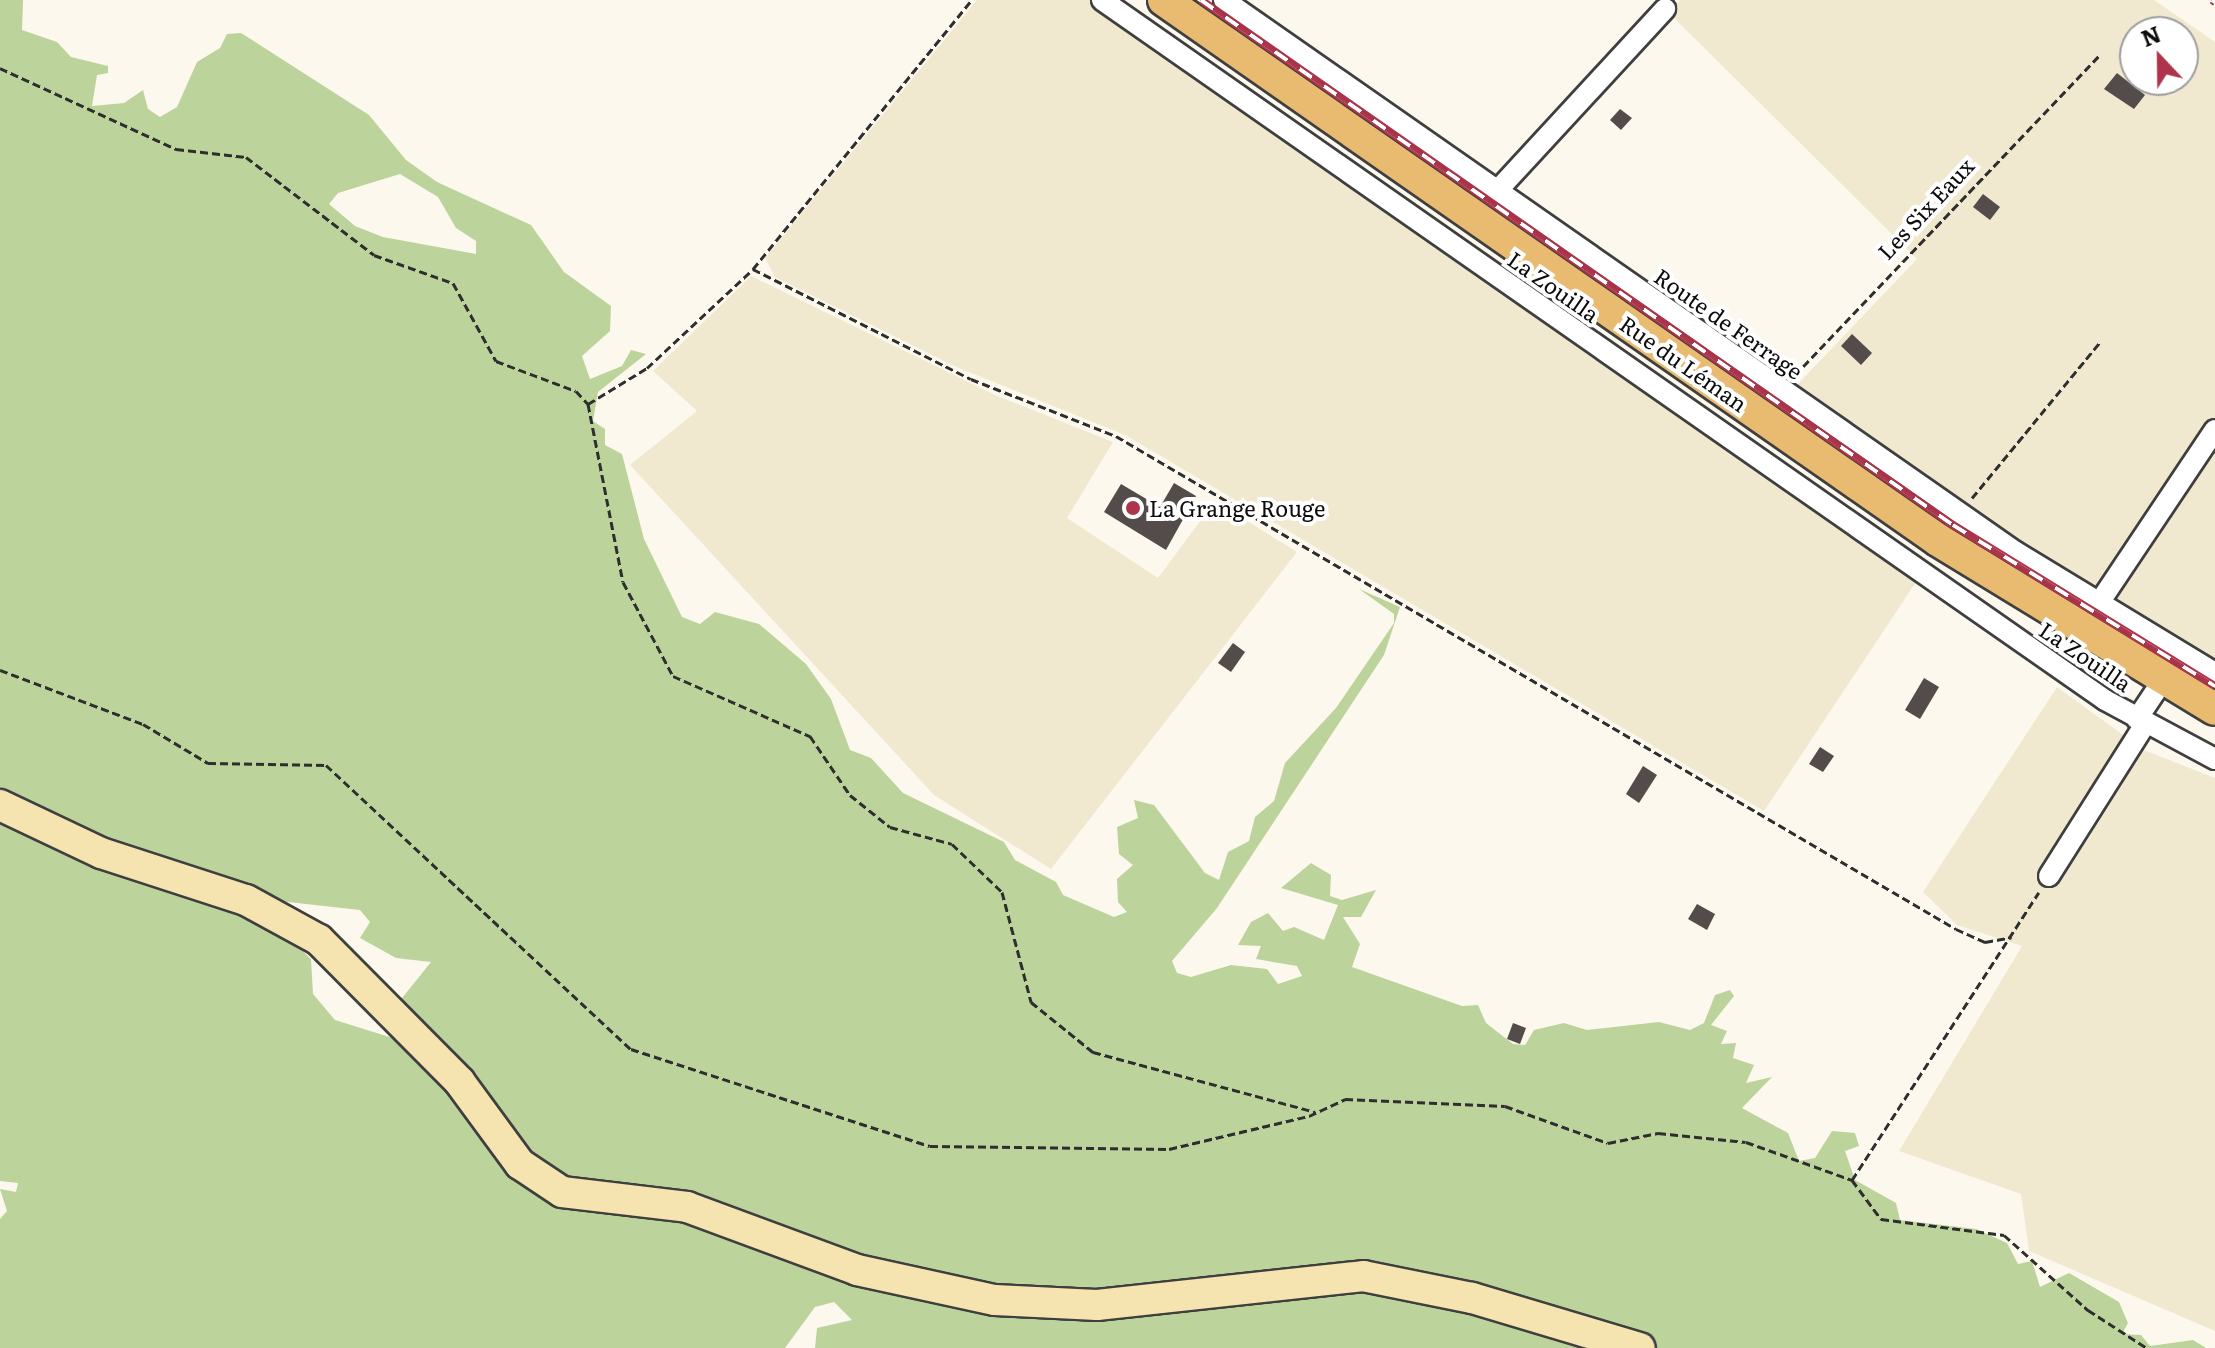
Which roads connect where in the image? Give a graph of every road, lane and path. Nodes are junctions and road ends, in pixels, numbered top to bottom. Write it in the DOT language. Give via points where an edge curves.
graph roads {
  1 [pos="972,0"];
  2 [pos="1102,0"];
  3 [pos="1164,0"];
  4 [pos="1224,0"];
  5 [pos="1665,9"];
  6 [pos="2099,56"];
  7 [pos="0,68"];
  8 [pos="1497,191"];
  9 [pos="753,269"];
  10 [pos="2100,342"];
  11 [pos="1785,392"];
  12 [pos="588,404"];
  13 [pos="2215,430"];
  14 [pos="1959,513"];
  15 [pos="2099,603"];
  16 [pos="0,670"];
  17 [pos="2215,673"];
  18 [pos="2163,680"];
  19 [pos="2215,709"];
  20 [pos="2141,722"];
  21 [pos="2215,759"];
  22 [pos="0,805"];
  23 [pos="2049,876"];
  24 [pos="2012,937"];
  25 [pos="1315,1112"];
  26 [pos="1852,1180"];
  27 [pos="1640,1348"];
  28 [pos="2147,1348"];
  1 -- 9 [label="path"];
  2 -- 20 [label="street, La Zouilla"];
  3 -- 18 [label="main road, Rue du Léman" via="1925,531"];
  4 -- 8 [label="street, Route de Ferrage"];
  5 -- 8 [label="street"];
  6 -- 11 [label="path, Les Six Eaux"];
  7 -- 12 [label="path" via="157,142 246,157 374,255 453,283 496,361 576,391"];
  8 -- 11 [label="street, Route de Ferrage"];
  9 -- 12 [label="path" via="647,368"];
  9 -- 24 [label="path" via="971,379 1116,436 1956,929 1985,942"];
  10 -- 14 [label="path"];
  11 -- 14 [label="street, Route de Ferrage"];
  12 -- 25 [label="path" via="623,582 673,676 810,736 850,795 890,827 952,844 1002,892 1031,1002 1093,1052"];
  13 -- 15 [label="street"];
  14 -- 15 [label="street, Route de Ferrage"];
  15 -- 17 [label="street, Route de Ferrage"];
  16 -- 25 [label="path" via="143,724 208,763 326,765 631,1049 930,1146 1169,1149"];
  18 -- 19 [label="main road, Rue du Léman"];
  18 -- 20 [label="street"];
  20 -- 21 [label="street, La Zouilla"];
  20 -- 23 [label="street"];
  22 -- 27 [label="street" via="101,853 246,900 319,940 459,1081 520,1164 562,1192 687,1207 857,1270 995,1300 1097,1305 1363,1276 1472,1298"];
  23 -- 24 [label="path"];
  24 -- 26 [label="path"];
  25 -- 26 [label="path" via="1345,1099 1505,1106 1608,1143 1658,1133 1746,1142"];
  26 -- 28 [label="path" via="1881,1219 2004,1235 2088,1310"];
}
